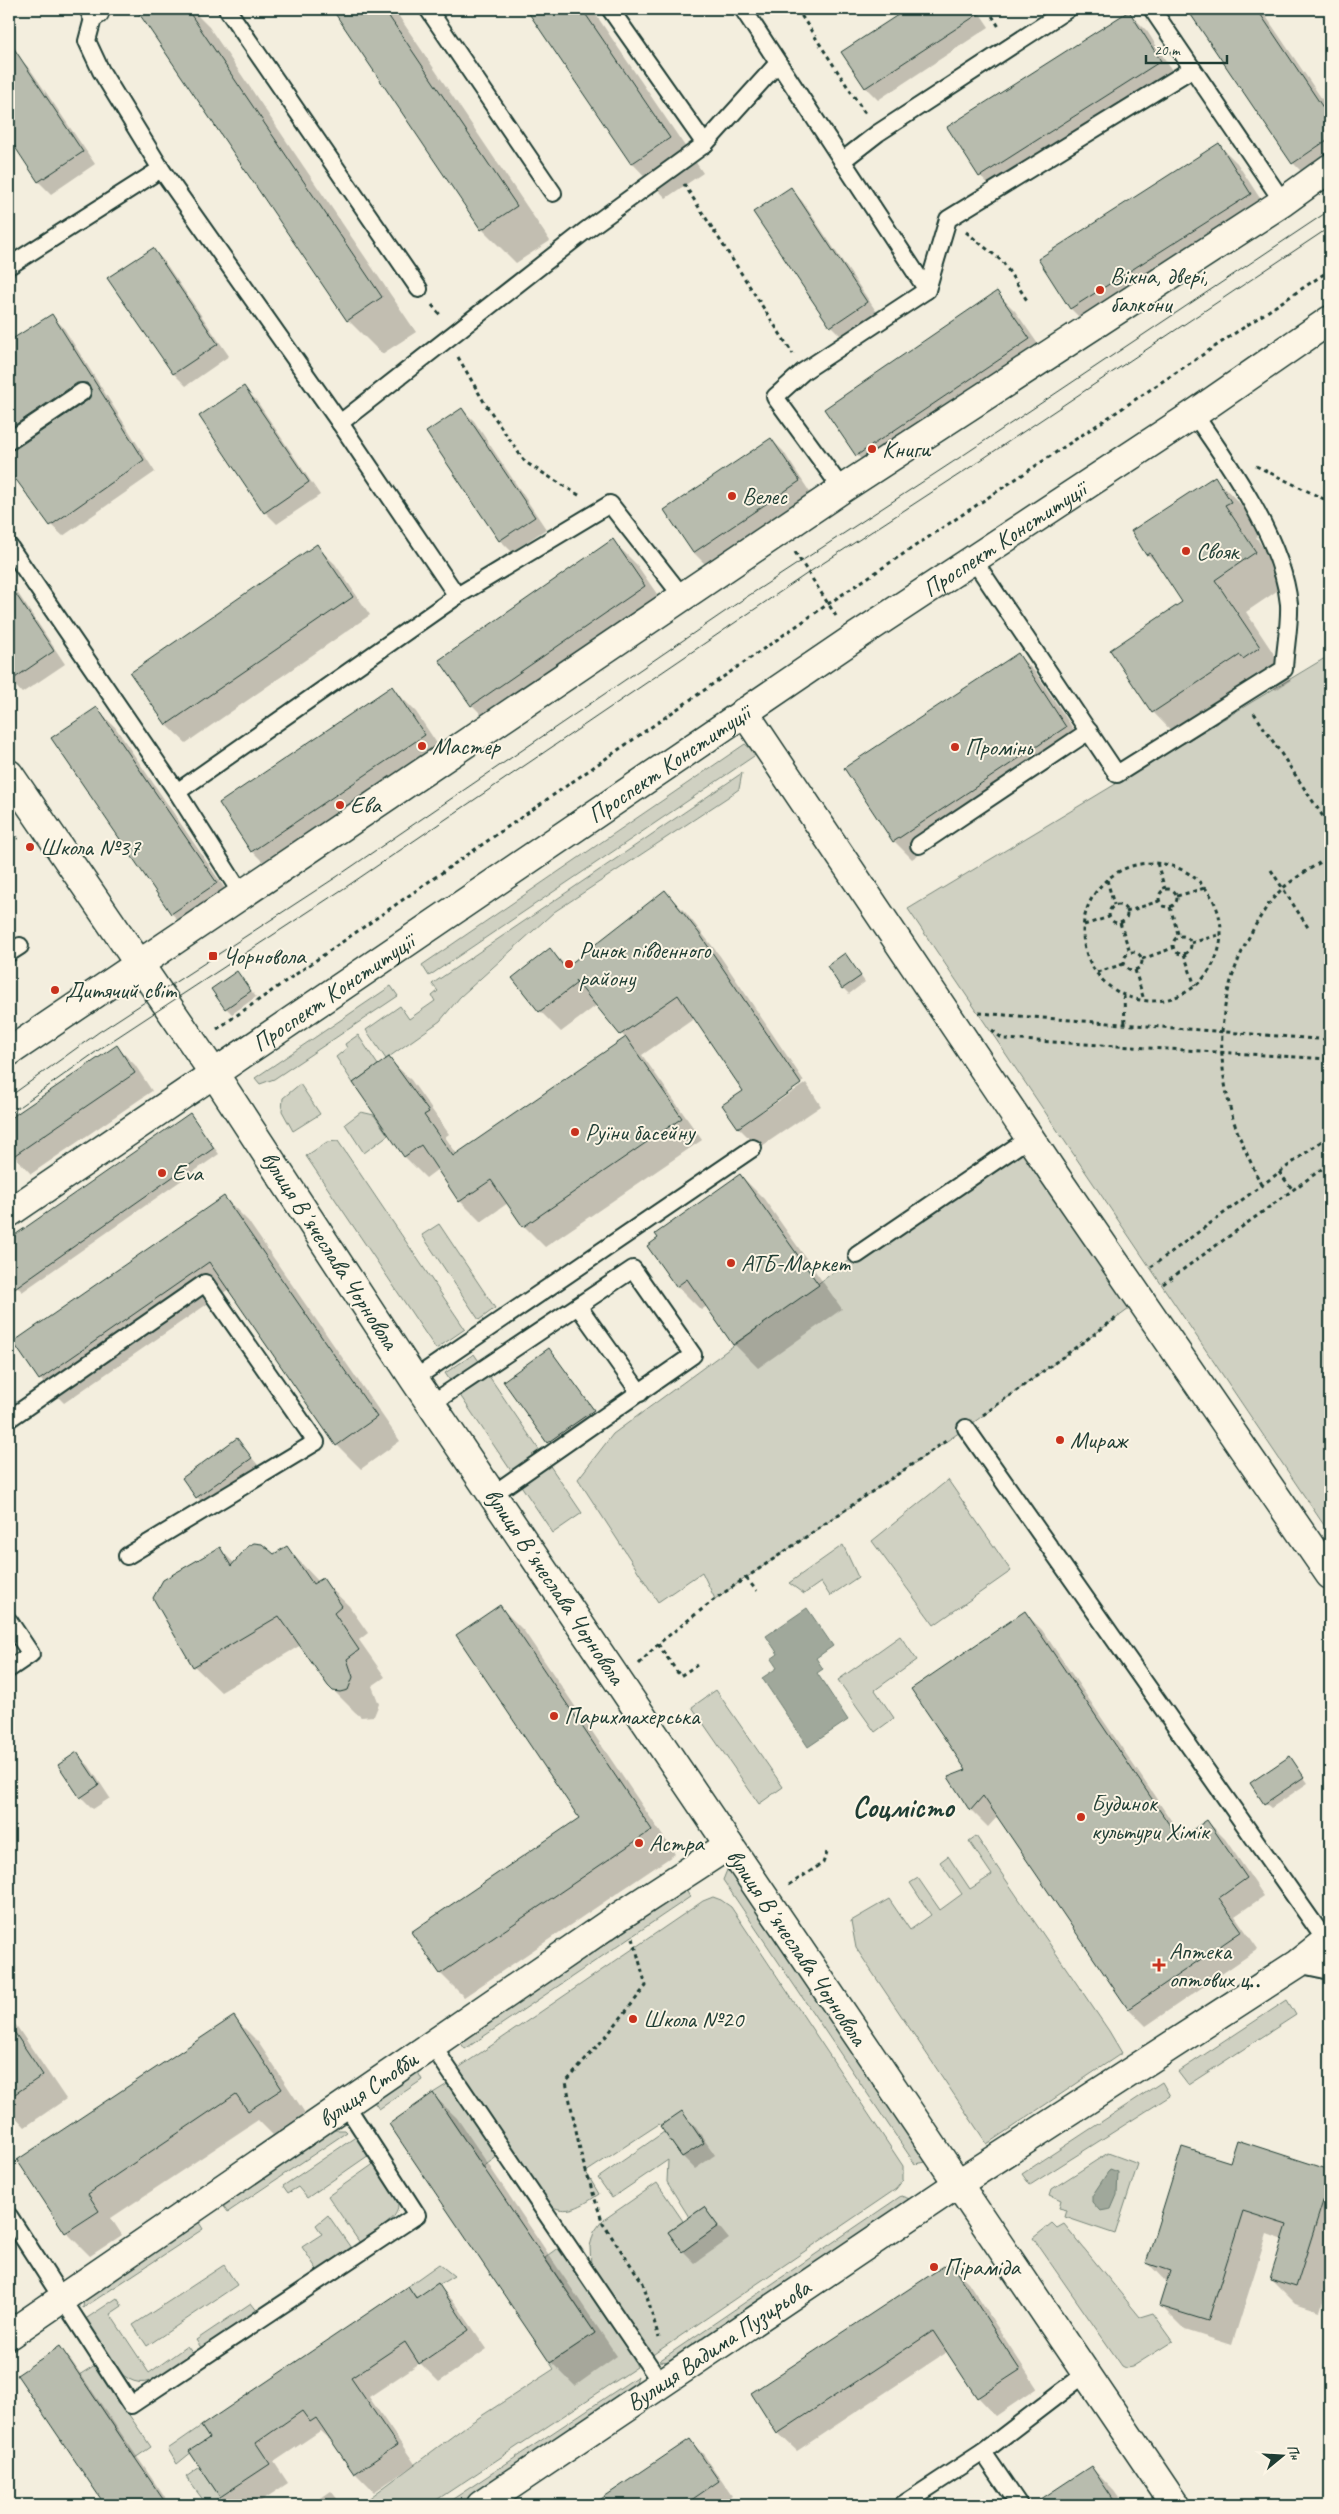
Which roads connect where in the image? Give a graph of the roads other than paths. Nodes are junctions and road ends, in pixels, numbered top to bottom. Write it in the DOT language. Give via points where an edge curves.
graph roads {
  1 [pos="226,9"];
  2 [pos="428,9"];
  3 [pos="610,9"];
  4 [pos="743,9"];
  5 [pos="1068,9"];
  6 [pos="1152,9"];
  7 [pos="96,10"];
  8 [pos="778,63"];
  9 [pos="1192,69"];
  10 [pos="705,144"];
  11 [pos="842,161"];
  12 [pos="1330,168"];
  13 [pos="161,169"];
  14 [pos="553,193"];
  15 [pos="1283,202"];
  16 [pos="9,266"];
  17 [pos="419,289"];
  18 [pos="927,290"];
  19 [pos="1330,320"];
  20 [pos="82,392"];
  21 [pos="1194,414"];
  22 [pos="340,423"];
  23 [pos="9,441"];
  24 [pos="842,489"];
  25 [pos="9,546"];
  26 [pos="973,559"];
  27 [pos="457,596"];
  28 [pos="682,596"];
  29 [pos="744,712"];
  30 [pos="1089,731"];
  31 [pos="9,774"];
  32 [pos="177,792"];
  33 [pos="919,845"];
  34 [pos="242,895"];
  35 [pos="137,965"];
  36 [pos="9,1052"];
  37 [pos="213,1072"];
  38 [pos="1029,1138"];
  39 [pos="753,1148"];
  40 [pos="9,1213"];
  41 [pos="857,1255"];
  42 [pos="578,1306"];
  43 [pos="414,1379"];
  44 [pos="640,1393"];
  45 [pos="431,1404"];
  46 [pos="9,1418"];
  47 [pos="966,1428"];
  48 [pos="492,1495"];
  49 [pos="127,1556"];
  50 [pos="1330,1576"];
  51 [pos="9,1621"];
  52 [pos="9,1669"];
  53 [pos="729,1845"];
  54 [pos="1328,1939"];
  55 [pos="1297,1964"];
  56 [pos="1330,1972"];
  57 [pos="432,2045"];
  58 [pos="346,2105"];
  59 [pos="956,2185"];
  60 [pos="9,2216"];
  61 [pos="61,2299"];
  62 [pos="9,2334"];
  63 [pos="1086,2374"];
  64 [pos="665,2380"];
  65 [pos="983,2452"];
  66 [pos="481,2505"];
  67 [pos="902,2505"];
  68 [pos="1019,2505"];
  69 [pos="1175,2505"];
  1 -- 17 [label="lane"];
  2 -- 14 [label="lane"];
  3 -- 10 [label="lane"];
  4 -- 8 [label="lane"];
  5 -- 11 [label="lane" via="878,133"];
  6 -- 9 [label="lane"];
  7 -- 13 [label="lane" via="87,41 101,71"];
  8 -- 10 [label="lane"];
  8 -- 11 [label="lane"];
  9 -- 15 [label="lane"];
  9 -- 18 [label="lane" via="948,219"];
  10 -- 22 [label="lane" via="585,231"];
  11 -- 18 [label="lane"];
  12 -- 15 [label="street"];
  13 -- 16 [label="lane"];
  13 -- 22 [label="lane"];
  15 -- 24 [label="street"];
  18 -- 24 [label="lane" via="804,371 775,397"];
  19 -- 21 [label="street, Проспект Конституції"];
  20 -- 23 [label="lane"];
  21 -- 26 [label="street, Проспект Конституції"];
  21 -- 30 [label="lane" via="1274,543 1288,604 1284,669 1117,774"];
  22 -- 27 [label="lane"];
  24 -- 28 [label="street"];
  25 -- 32 [label="lane"];
  26 -- 29 [label="street, Проспект Конституції"];
  26 -- 30 [label="lane"];
  27 -- 28 [label="lane" via="610,504"];
  27 -- 32 [label="lane"];
  28 -- 34 [label="street"];
  29 -- 37 [label="street, Проспект Конституції"];
  29 -- 38 [label="street"];
  30 -- 33 [label="lane"];
  31 -- 35 [label="street"];
  32 -- 34 [label="lane"];
  34 -- 35 [label="street"];
  35 -- 36 [label="street"];
  35 -- 37 [label="street, вулиця Вʼячеслава Чорновола"];
  37 -- 40 [label="street, Проспект Конституції"];
  37 -- 43 [label="street, вулиця Вʼячеслава Чорновола"];
  38 -- 41 [label="lane"];
  38 -- 50 [label="street"];
  39 -- 43 [label="lane"];
  42 -- 44 [label="lane"];
  42 -- 44 [label="lane" via="634,1269 693,1355"];
  42 -- 45 [label="lane"];
  43 -- 45 [label="street, вулиця Вʼячеслава Чорновола"];
  44 -- 48 [label="lane"];
  45 -- 48 [label="street, вулиця Вʼячеслава Чорновола"];
  46 -- 49 [label="lane" via="205,1283 316,1442"];
  47 -- 54 [label="lane"];
  48 -- 53 [label="street, вулиця Вʼячеслава Чорновола"];
  51 -- 52 [label="lane" via="31,1654"];
  53 -- 57 [label="street, вулиця Стовби"];
  53 -- 59 [label="street, вулиця Вʼячеслава Чорновола"];
  54 -- 55 [label="street, Вулиця Вадима Пузирьова"];
  55 -- 56 [label="lane"];
  55 -- 59 [label="street, Вулиця Вадима Пузирьова"];
  57 -- 58 [label="street, вулиця Стовби"];
  57 -- 64 [label="lane"];
  58 -- 61 [label="street, вулиця Стовби"];
  58 -- 61 [label="lane" via="416,2215 131,2405"];
  59 -- 63 [label="street, вулиця Вʼячеслава Чорновола"];
  59 -- 64 [label="street, Вулиця Вадима Пузирьова"];
  60 -- 61 [label="lane"];
  61 -- 62 [label="street, вулиця Стовби"];
  63 -- 65 [label="lane"];
  63 -- 69 [label="street, вулиця Вʼячеслава Чорновола"];
  64 -- 66 [label="street, Вулиця Вадима Пузирьова"];
  65 -- 67 [label="lane"];
  65 -- 68 [label="lane"];
}
